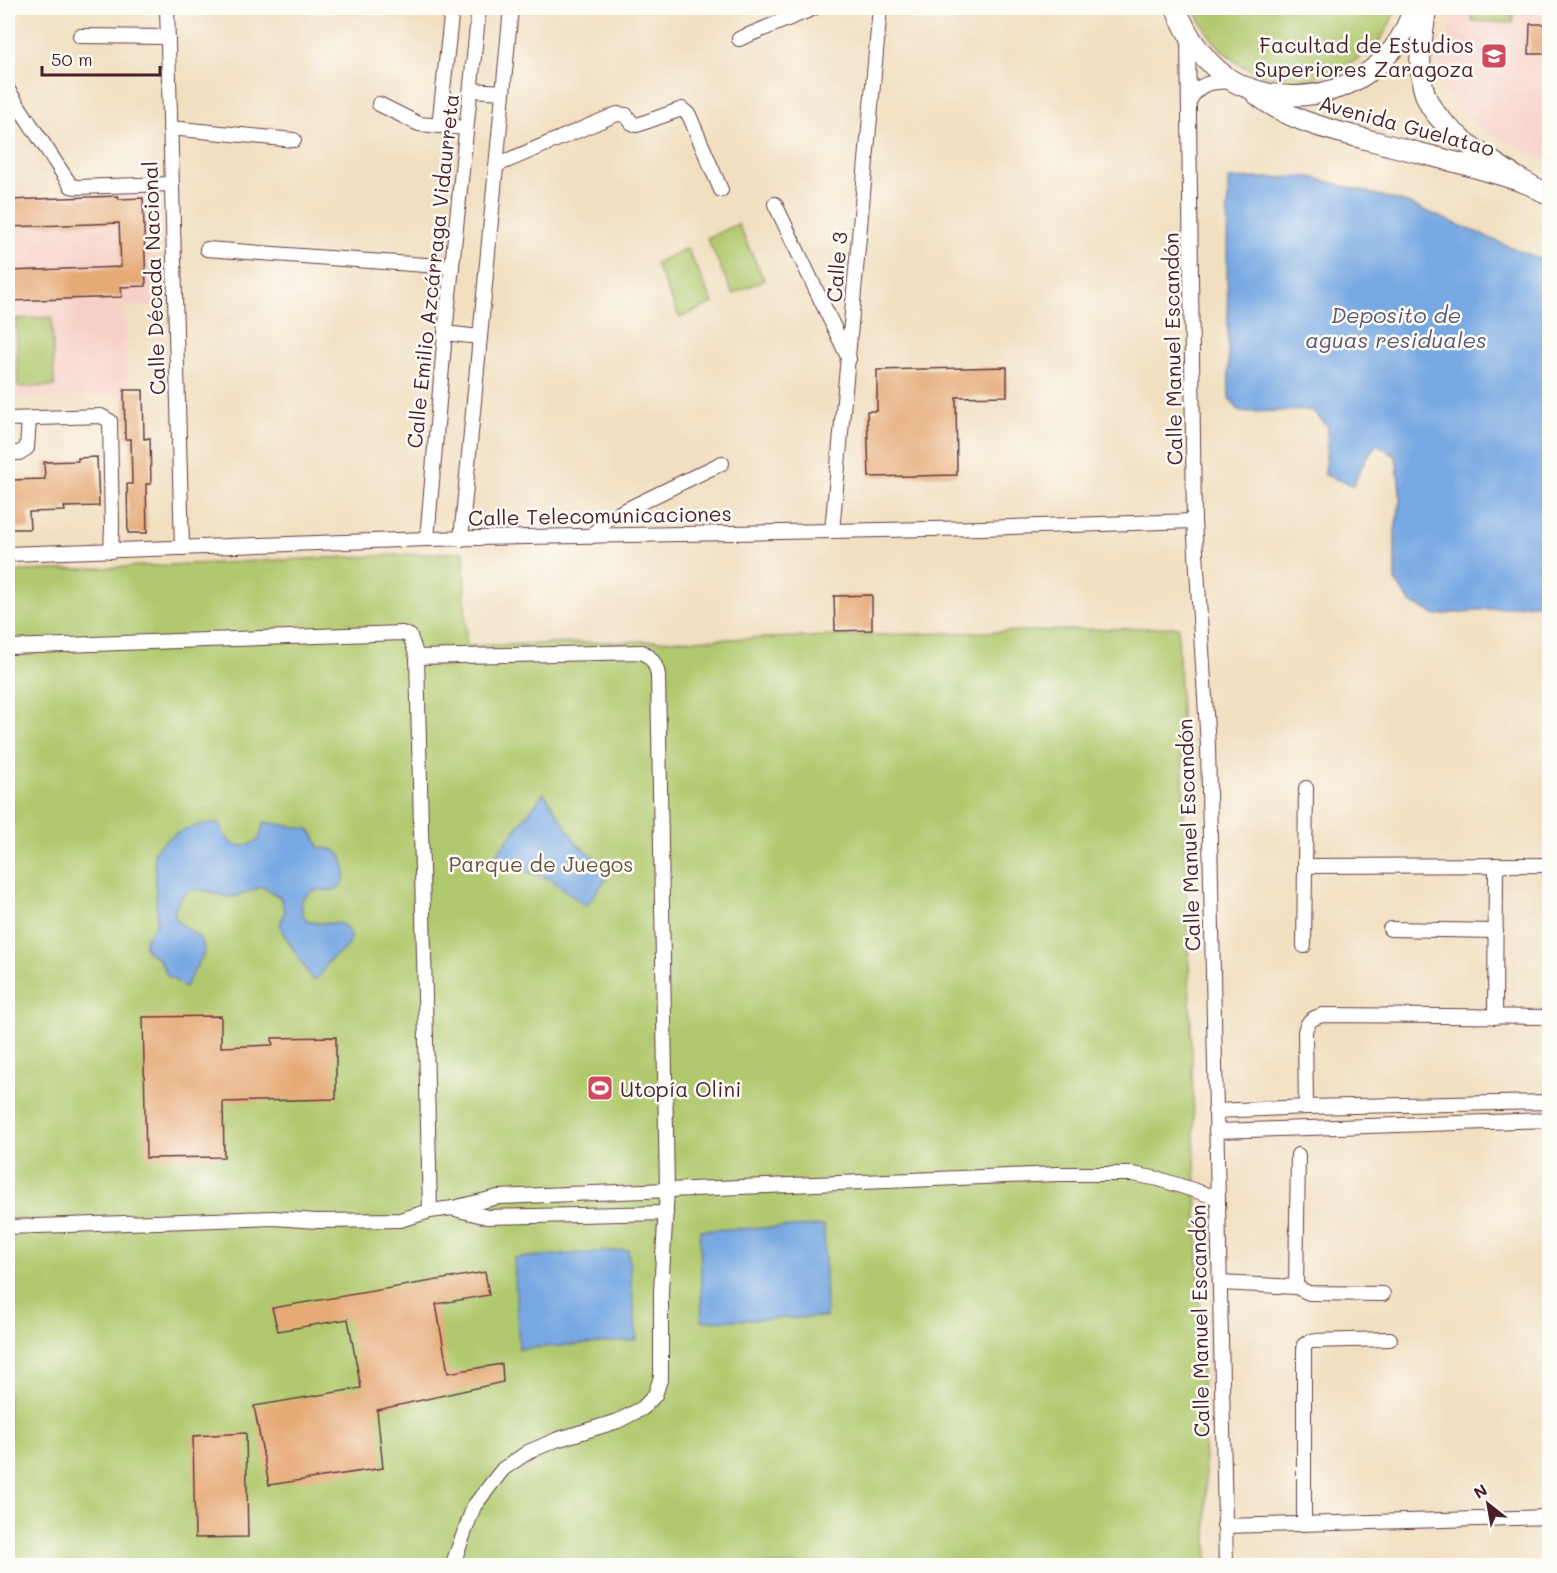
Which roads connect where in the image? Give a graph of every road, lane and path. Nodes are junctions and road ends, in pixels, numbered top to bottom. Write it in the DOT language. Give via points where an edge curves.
graph roads {
  1 [pos="167,8"];
  2 [pos="452,8"];
  3 [pos="479,8"];
  4 [pos="511,8"];
  5 [pos="814,8"];
  6 [pos="880,8"];
  7 [pos="1176,8"];
  8 [pos="1413,8"];
  9 [pos="1425,8"];
  10 [pos="1188,34"];
  11 [pos="80,36"];
  12 [pos="168,37"];
  13 [pos="740,39"];
  14 [pos="1240,84"];
  15 [pos="8,90"];
  16 [pos="471,90"];
  17 [pos="503,92"];
  18 [pos="379,104"];
  19 [pos="1189,104"];
  20 [pos="439,126"];
  21 [pos="170,128"];
  22 [pos="466,128"];
  23 [pos="294,140"];
  24 [pos="497,165"];
  25 [pos="171,184"];
  26 [pos="1528,184"];
  27 [pos="721,190"];
  28 [pos="1550,195"];
  29 [pos="775,204"];
  30 [pos="207,249"];
  31 [pos="452,267"];
  32 [pos="445,333"];
  33 [pos="479,337"];
  34 [pos="849,359"];
  35 [pos="29,418"];
  36 [pos="8,419"];
  37 [pos="8,453"];
  38 [pos="722,463"];
  39 [pos="1194,520"];
  40 [pos="832,531"];
  41 [pos="590,537"];
  42 [pos="461,538"];
  43 [pos="428,539"];
  44 [pos="182,548"];
  45 [pos="111,551"];
  46 [pos="8,554"];
  47 [pos="8,646"];
  48 [pos="417,657"];
  49 [pos="1306,788"];
  50 [pos="1496,865"];
  51 [pos="1550,865"];
  52 [pos="1305,866"];
  53 [pos="1390,929"];
  54 [pos="1496,931"];
  55 [pos="1304,946"];
  56 [pos="1495,1017"];
  57 [pos="1550,1017"];
  58 [pos="1550,1102"];
  59 [pos="1478,1104"];
  60 [pos="1306,1107"];
  61 [pos="1215,1111"];
  62 [pos="1550,1120"];
  63 [pos="1478,1122"];
  64 [pos="1216,1131"];
  65 [pos="1298,1155"];
  66 [pos="667,1190"];
  67 [pos="1218,1198"];
  68 [pos="453,1208"];
  69 [pos="430,1211"];
  70 [pos="666,1213"];
  71 [pos="8,1227"];
  72 [pos="1220,1283"];
  73 [pos="1296,1287"];
  74 [pos="1383,1294"];
  75 [pos="1390,1339"];
  76 [pos="1550,1517"];
  77 [pos="1304,1524"];
  78 [pos="1224,1526"];
  79 [pos="452,1566"];
  80 [pos="1226,1566"];
  1 -- 12 [label="street, Calle Década Nacional"];
  2 -- 20 [label="street"];
  3 -- 16 [label="street, Calle Emilio Azcárraga Vidaurreta"];
  4 -- 17 [label="street"];
  5 -- 13 [label="street"];
  6 -- 34 [label="street, Calle 3"];
  7 -- 10 [label="main road, Avenida Guelatao"];
  8 -- 14 [label="main road" via="1403,34 1384,58 1370,73 1347,86 1295,96"];
  9 -- 26 [label="main road, Avenida Guelatao" via="1420,68 1431,107 1467,142"];
  10 -- 14 [label="main road, Avenida Guelatao" via="1206,59"];
  10 -- 19 [label="street, Calle Manuel Escandón"];
  11 -- 12 [label="street"];
  12 -- 21 [label="street, Calle Década Nacional"];
  14 -- 19 [label="street" via="1205,84"];
  14 -- 26 [label="main road, Avenida Guelatao" via="1281,112 1313,125"];
  15 -- 25 [label="street" via="71,186"];
  16 -- 17 [label="street"];
  16 -- 22 [label="street, Calle Emilio Azcárraga Vidaurreta"];
  17 -- 24 [label="street"];
  18 -- 20 [label="street" via="419,124"];
  19 -- 39 [label="street, Calle Manuel Escandón"];
  20 -- 22 [label="street"];
  21 -- 23 [label="street"];
  21 -- 25 [label="street, Calle Década Nacional"];
  22 -- 31 [label="street, Calle Emilio Azcárraga Vidaurreta"];
  24 -- 27 [label="street" via="617,114 626,115 637,125 682,109 689,115"];
  24 -- 33 [label="street"];
  25 -- 44 [label="street, Calle Década Nacional"];
  26 -- 28 [label="main road, Avenida Guelatao"];
  29 -- 34 [label="street"];
  30 -- 31 [label="street"];
  31 -- 32 [label="street, Calle Emilio Azcárraga Vidaurreta"];
  32 -- 33 [label="street"];
  32 -- 43 [label="street, Calle Emilio Azcárraga Vidaurreta"];
  33 -- 42 [label="street"];
  34 -- 40 [label="street, Calle 3"];
  35 -- 36 [label="street"];
  35 -- 37 [label="street" via="27,448"];
  35 -- 45 [label="street" via="101,416 110,421"];
  38 -- 41 [label="street" via="609,518"];
  39 -- 40 [label="street, Calle Telecomunicaciones"];
  39 -- 61 [label="street, Calle Manuel Escandón" via="1208,746"];
  40 -- 41 [label="street, Calle Telecomunicaciones"];
  41 -- 42 [label="street, Calle Telecomunicaciones"];
  42 -- 43 [label="street, Calle Telecomunicaciones"];
  43 -- 44 [label="street, Calle Telecomunicaciones"];
  44 -- 45 [label="street, Calle Telecomunicaciones"];
  45 -- 46 [label="street, Calle Telecomunicaciones"];
  47 -- 48 [label="street" via="402,633 410,636"];
  48 -- 66 [label="street" via="642,652 655,663"];
  48 -- 69 [label="street"];
  49 -- 52 [label="street"];
  50 -- 51 [label="street"];
  50 -- 52 [label="street"];
  50 -- 54 [label="street"];
  52 -- 55 [label="street"];
  53 -- 54 [label="street"];
  54 -- 56 [label="street"];
  56 -- 57 [label="street"];
  56 -- 60 [label="street" via="1316,1017 1309,1021 1305,1032"];
  58 -- 59 [label="street"];
  59 -- 60 [label="street"];
  59 -- 63 [label="street"];
  60 -- 61 [label="street"];
  61 -- 64 [label="street, Calle Manuel Escandón"];
  62 -- 63 [label="street"];
  63 -- 64 [label="street"];
  64 -- 67 [label="street, Calle Manuel Escandón"];
  65 -- 73 [label="street"];
  66 -- 67 [label="street" via="1102,1173 1159,1179"];
  66 -- 68 [label="street" via="498,1197"];
  66 -- 70 [label="street"];
  67 -- 72 [label="street, Calle Manuel Escandón"];
  68 -- 69 [label="street"];
  68 -- 70 [label="street" via="487,1216"];
  69 -- 71 [label="street" via="399,1220 274,1218"];
  70 -- 79 [label="street" via="661,1377 655,1395 644,1408 618,1421 538,1448 503,1469 474,1506"];
  72 -- 73 [label="street"];
  72 -- 78 [label="street, Calle Manuel Escandón"];
  73 -- 74 [label="street" via="1309,1293"];
  75 -- 77 [label="street" via="1311,1341 1304,1346"];
  76 -- 77 [label="street"];
  77 -- 78 [label="street"];
  78 -- 80 [label="street, Calle Manuel Escandón"];
}
